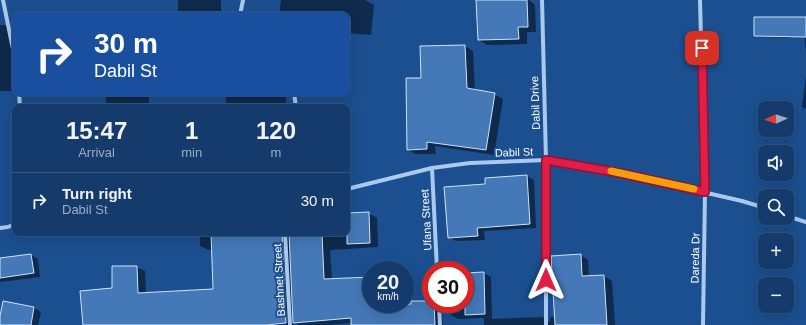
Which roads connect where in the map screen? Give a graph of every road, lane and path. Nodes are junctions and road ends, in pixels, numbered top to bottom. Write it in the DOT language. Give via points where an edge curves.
graph roads {
  1 [pos="4,0"];
  2 [pos="243,0"];
  3 [pos="542,0"];
  4 [pos="700,0"];
  5 [pos="241,12"];
  6 [pos="12,43"];
  7 [pos="546,160"];
  8 [pos="432,168"];
  9 [pos="350,188"];
  10 [pos="705,192"];
  11 [pos="758,206"];
  12 [pos="794,218"];
  13 [pos="806,222"];
  14 [pos="12,225"];
  15 [pos="0,228"];
  16 [pos="285,236"];
  17 [pos="437,261"];
  18 [pos="439,313"];
  19 [pos="290,325"];
  20 [pos="440,325"];
  21 [pos="546,325"];
  22 [pos="704,325"];
  1 -- 6 [label="street"];
  2 -- 5 [label="street"];
  3 -- 7 [label="street, Dabil Drive"];
  4 -- 10 [label="street, Dareda Dr"];
  7 -- 8 [label="street, Dabil St" via="470,163"];
  7 -- 10 [label="street, Dabil St"];
  7 -- 21 [label="street, Dabil Drive"];
  8 -- 9 [label="street, Dabil St"];
  8 -- 17 [label="street, Ufana Street"];
  10 -- 11 [label="street, Dabil St"];
  10 -- 22 [label="street, Dareda Dr"];
  12 -- 13 [label="street"];
  14 -- 15 [label="street"];
  16 -- 19 [label="street, Bashnet Street"];
  18 -- 20 [label="street"];
}
